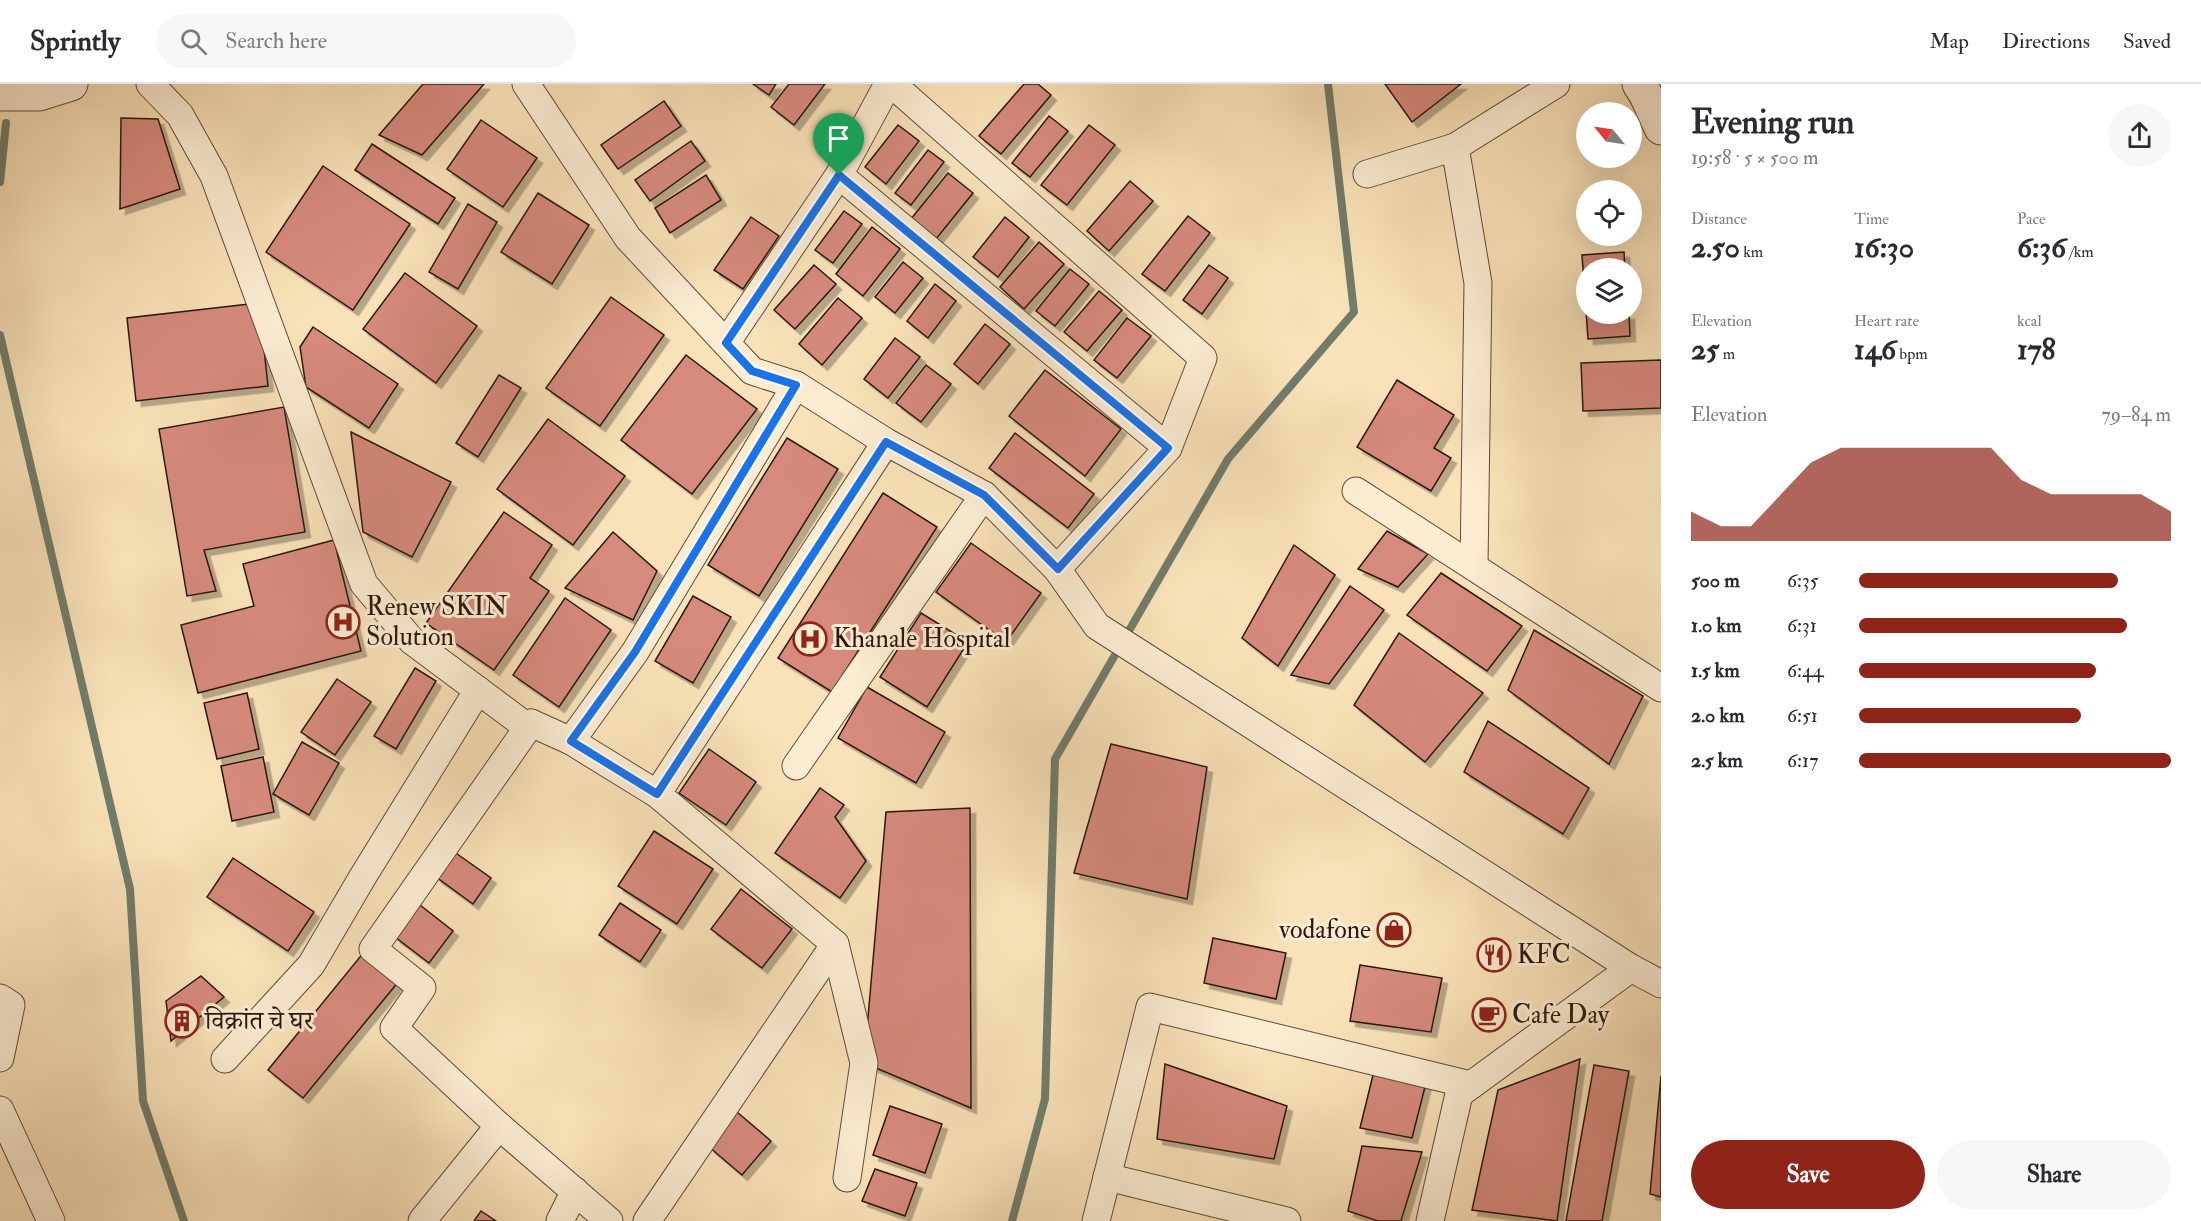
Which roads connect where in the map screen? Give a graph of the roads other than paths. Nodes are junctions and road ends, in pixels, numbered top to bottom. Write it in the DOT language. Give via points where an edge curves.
graph roads {
  1 [pos="71,84"];
  2 [pos="150,84"];
  3 [pos="526,84"];
  4 [pos="890,84"];
  5 [pos="1556,84"];
  6 [pos="1639,84"];
  7 [pos="0,94"];
  8 [pos="1661,128"];
  9 [pos="1455,147"];
  10 [pos="1367,174"];
  11 [pos="839,175"];
  12 [pos="726,343"];
  13 [pos="796,385"];
  14 [pos="886,442"];
  15 [pos="1168,448"];
  16 [pos="1356,490"];
  17 [pos="984,495"];
  18 [pos="1474,567"];
  19 [pos="1058,569"];
  20 [pos="1661,688"];
  21 [pos="478,690"];
  22 [pos="531,723"];
  23 [pos="571,741"];
  24 [pos="796,766"];
  25 [pos="657,794"];
  26 [pos="835,944"];
  27 [pos="1631,968"];
  28 [pos="1661,984"];
  29 [pos="0,998"];
  30 [pos="0,1058"];
  31 [pos="225,1059"];
  32 [pos="1472,1085"];
  33 [pos="0,1110"];
  34 [pos="499,1126"];
  35 [pos="1107,1177"];
  36 [pos="847,1178"];
  37 [pos="575,1191"];
  38 [pos="51,1221"];
  39 [pos="422,1221"];
  40 [pos="560,1221"];
  41 [pos="609,1221"];
  42 [pos="647,1221"];
  43 [pos="1096,1221"];
  44 [pos="1287,1221"];
  45 [pos="1430,1221"];
  1 -- 7 [label="street" via="39,94"];
  2 -- 21 [label="street" via="180,115 214,176 364,584 412,641"];
  3 -- 12 [label="street" via="628,238"];
  4 -- 11 [label="street"];
  4 -- 15 [label="street" via="1203,358"];
  5 -- 9 [label="street"];
  6 -- 8 [label="street"];
  9 -- 10 [label="street"];
  9 -- 18 [label="street" via="1478,283"];
  11 -- 12 [label="street"];
  11 -- 15 [label="street"];
  12 -- 13 [label="street" via="752,371"];
  13 -- 14 [label="street"];
  13 -- 23 [label="street" via="635,652"];
  14 -- 17 [label="street"];
  14 -- 25 [label="street"];
  15 -- 19 [label="street"];
  16 -- 18 [label="street"];
  17 -- 19 [label="street"];
  17 -- 24 [label="street"];
  18 -- 20 [label="street"];
  19 -- 27 [label="street" via="1097,626"];
  21 -- 22 [label="street" via="526,726"];
  21 -- 31 [label="street" via="311,965"];
  22 -- 23 [label="street"];
  22 -- 34 [label="street" via="373,949 422,988 394,1028"];
  23 -- 25 [label="street"];
  25 -- 26 [label="street"];
  26 -- 36 [label="street" via="864,1063"];
  26 -- 42 [label="street"];
  27 -- 28 [label="street"];
  27 -- 32 [label="street"];
  29 -- 30 [label="street" via="11,1005"];
  32 -- 35 [label="street" via="1150,1007"];
  32 -- 45 [label="street" via="1460,1094"];
  33 -- 38 [label="street"];
  34 -- 37 [label="street"];
  34 -- 39 [label="street"];
  35 -- 43 [label="street"];
  35 -- 44 [label="street"];
  37 -- 40 [label="street"];
  37 -- 41 [label="street"];
}
